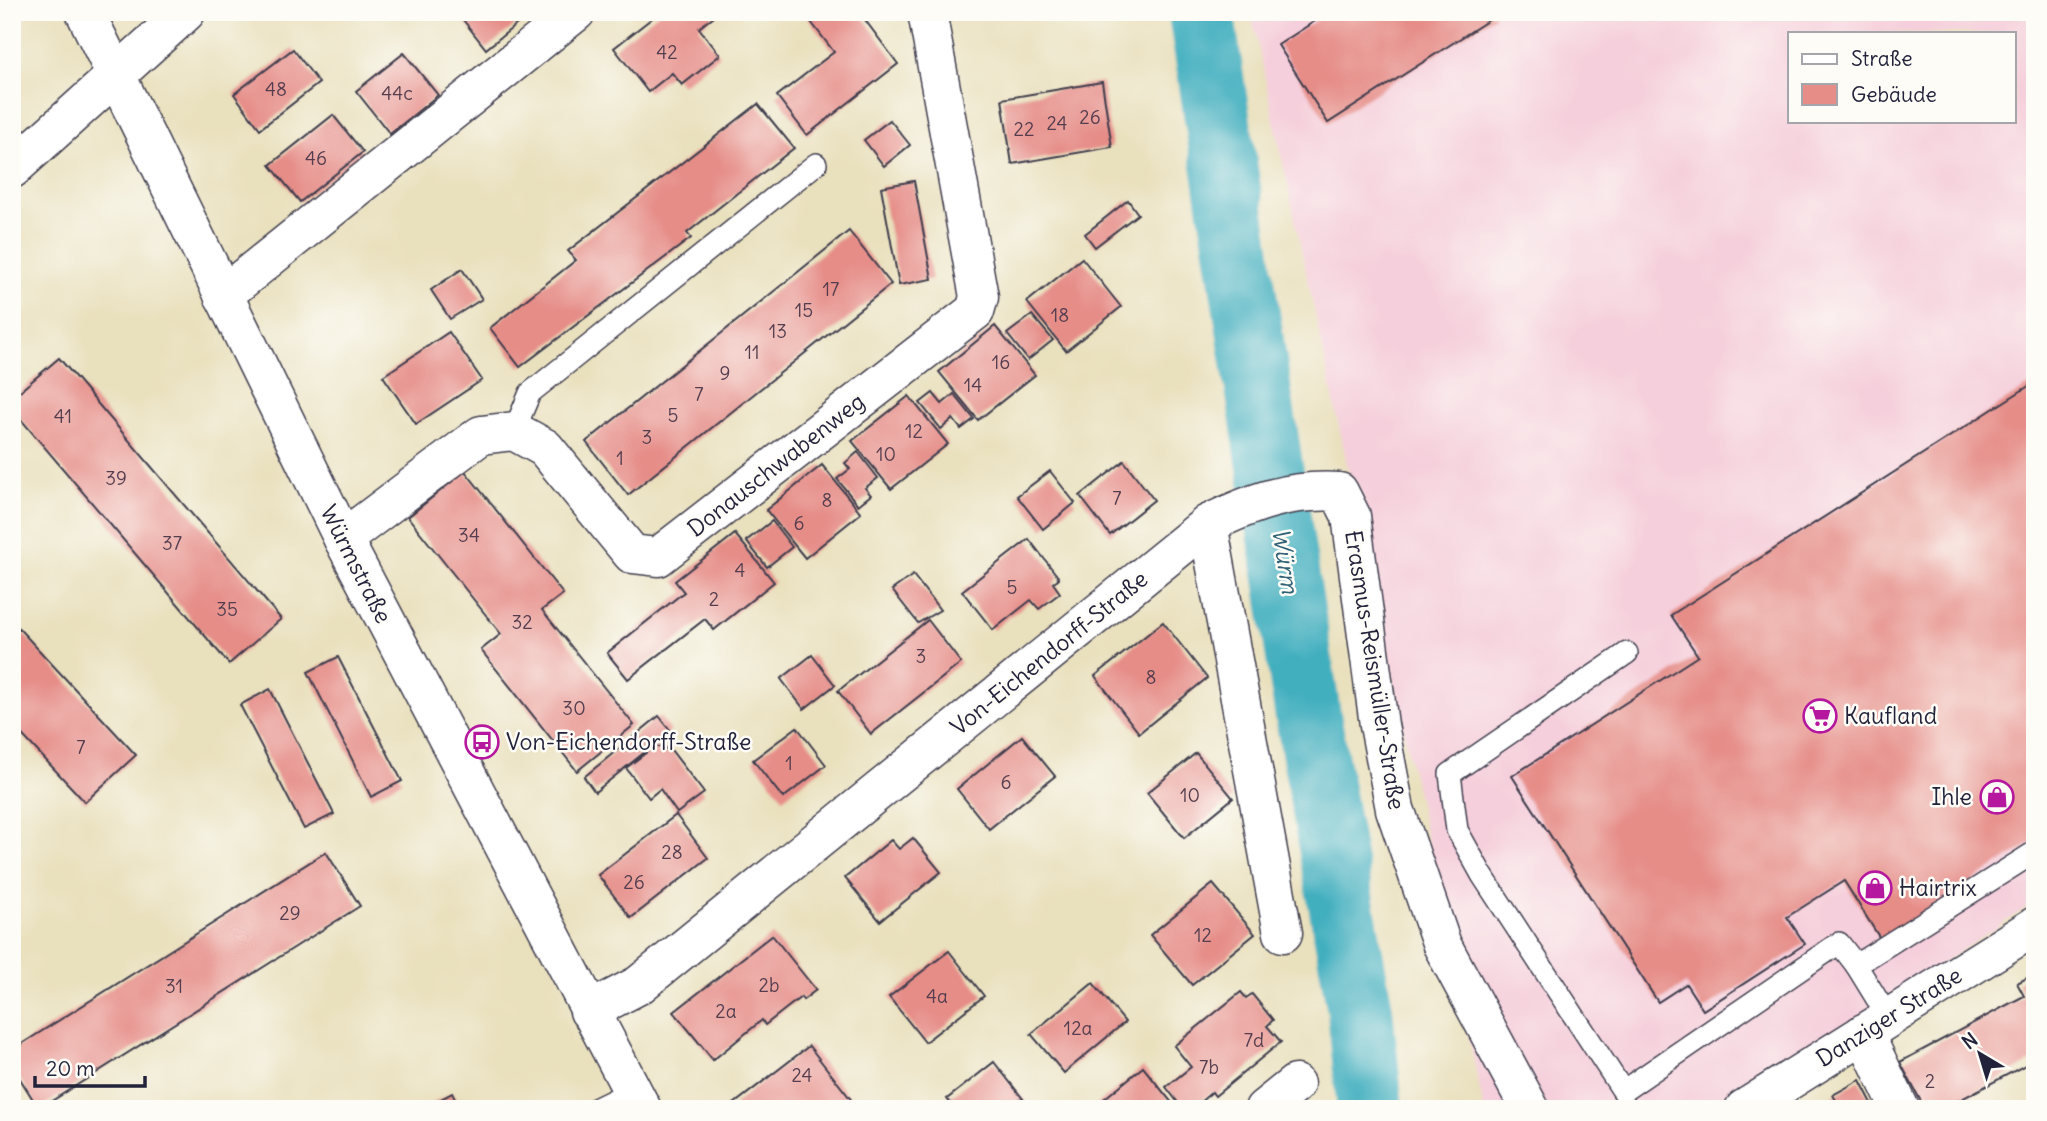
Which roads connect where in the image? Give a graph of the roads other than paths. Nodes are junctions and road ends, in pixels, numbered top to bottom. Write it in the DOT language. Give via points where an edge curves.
graph roads {
  1 [pos="85,12"];
  2 [pos="186,12"];
  3 [pos="576,12"];
  4 [pos="927,12"];
  5 [pos="115,75"];
  6 [pos="816,164"];
  7 [pos="12,169"];
  8 [pos="223,295"];
  9 [pos="514,431"];
  10 [pos="1304,490"];
  11 [pos="1208,524"];
  12 [pos="343,539"];
  13 [pos="1627,653"];
  14 [pos="2035,852"];
  15 [pos="2035,926"];
  16 [pos="1283,933"];
  17 [pos="1856,965"];
  18 [pos="589,1010"];
  19 [pos="1876,1025"];
  20 [pos="1295,1084"];
  21 [pos="637,1100"];
  22 [pos="595,1109"];
  23 [pos="1264,1109"];
  24 [pos="1530,1109"];
  25 [pos="1744,1109"];
  26 [pos="1900,1109"];
  1 -- 5 [label="street, Würmstraße"];
  2 -- 5 [label="street"];
  3 -- 8 [label="street"];
  4 -- 9 [label="street, Donauschwabenweg" via="979,297 975,311 658,557 632,554 545,447"];
  5 -- 7 [label="street"];
  5 -- 8 [label="street, Würmstraße"];
  6 -- 9 [label="lane" via="530,393"];
  8 -- 12 [label="street, Würmstraße"];
  9 -- 12 [label="street" via="481,435"];
  10 -- 11 [label="street, Von-Eichendorff-Straße" via="1245,506"];
  10 -- 24 [label="street, Erasmus-Reismüller-Straße" via="1339,492 1351,516 1395,808 1442,945"];
  11 -- 16 [label="street"];
  11 -- 18 [label="street, Von-Eichendorff-Straße" via="639,985"];
  12 -- 18 [label="street, Würmstraße"];
  13 -- 17 [label="lane" via="1450,774 1457,830 1623,1091 1839,943"];
  14 -- 17 [label="lane"];
  15 -- 19 [label="street, Danziger Straße"];
  17 -- 19 [label="lane"];
  18 -- 21 [label="street, Würmstraße"];
  19 -- 25 [label="street, Danziger Straße"];
  19 -- 26 [label="street"];
  20 -- 23 [label="street"];
  21 -- 22 [label="lane"];
}
